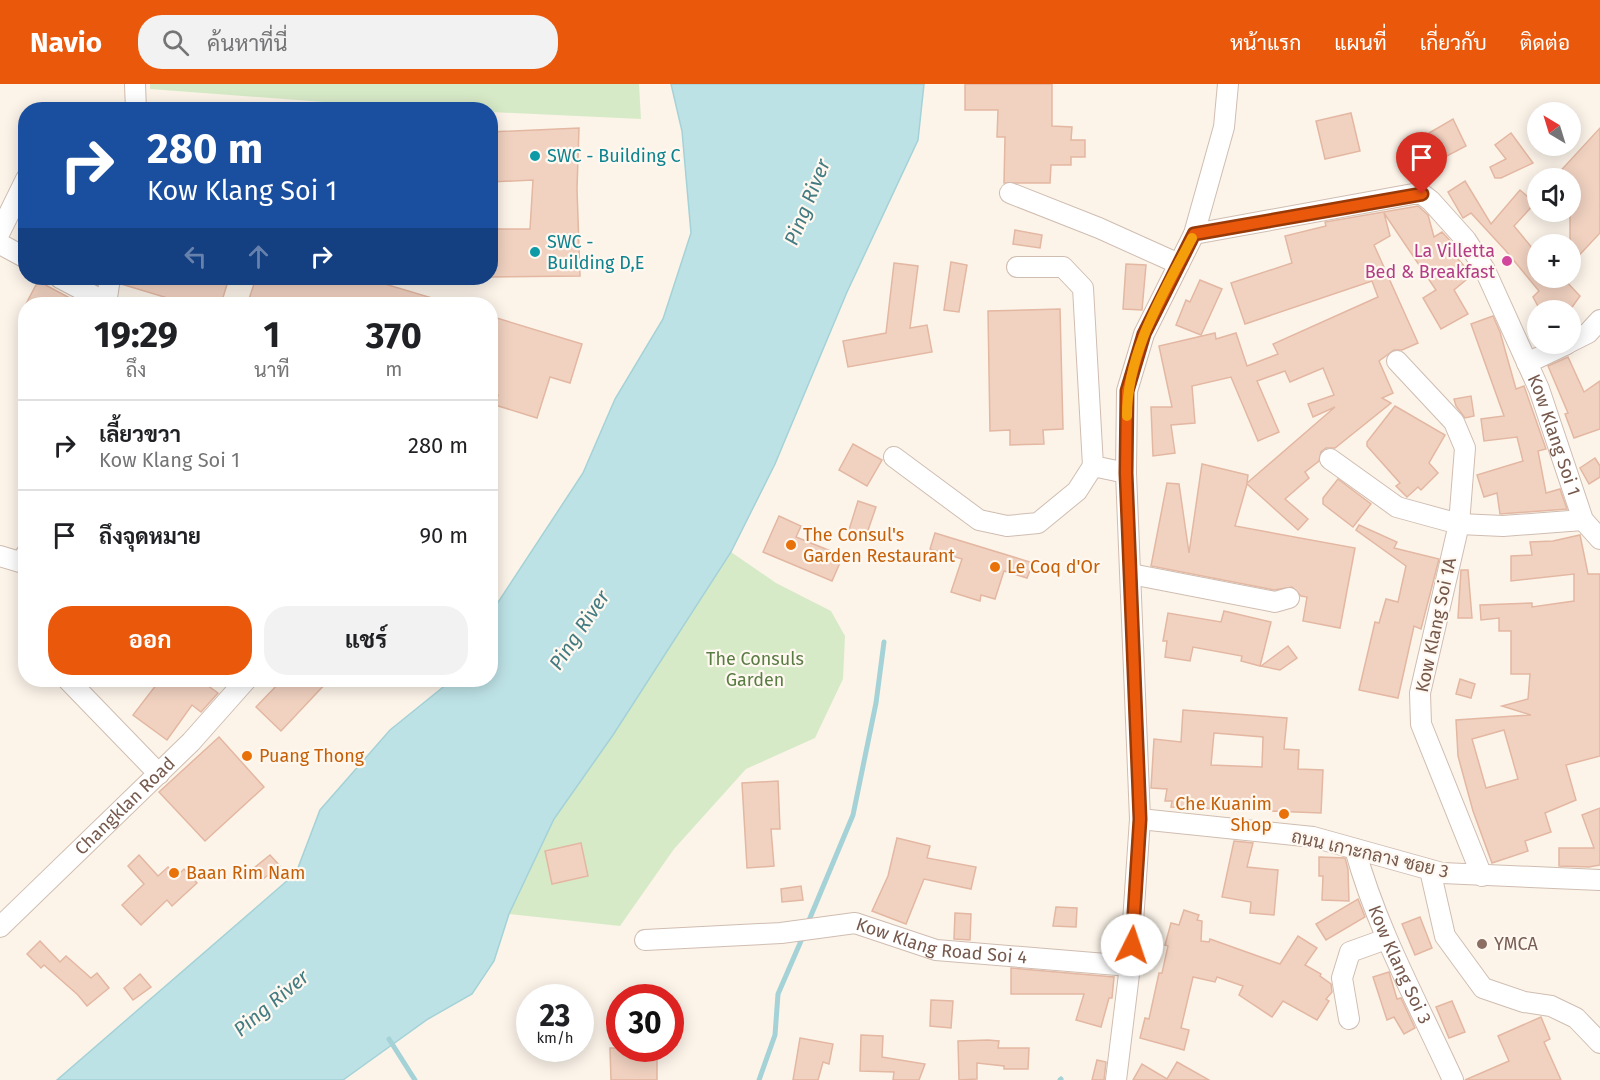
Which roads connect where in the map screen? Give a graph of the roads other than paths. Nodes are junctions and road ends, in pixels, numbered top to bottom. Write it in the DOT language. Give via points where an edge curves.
graph roads {
  1 [pos="135,84"];
  2 [pos="1228,84"];
  3 [pos="136,102"];
  4 [pos="1010,193"];
  5 [pos="18,195"];
  6 [pos="0,232"];
  7 [pos="1194,234"];
  8 [pos="0,244"];
  9 [pos="18,254"];
  10 [pos="1179,264"];
  11 [pos="1017,267"];
  12 [pos="73,285"];
  13 [pos="94,297"];
  14 [pos="1600,320"];
  15 [pos="1581,337"];
  16 [pos="1546,354"];
  17 [pos="1397,361"];
  18 [pos="1527,363"];
  19 [pos="894,457"];
  20 [pos="1330,459"];
  21 [pos="1093,466"];
  22 [pos="1126,473"];
  23 [pos="1583,520"];
  24 [pos="1459,524"];
  25 [pos="1600,539"];
  26 [pos="0,556"];
  27 [pos="18,561"];
  28 [pos="1131,574"];
  29 [pos="1288,598"];
  30 [pos="75,687"];
  31 [pos="240,687"];
  32 [pos="159,774"];
  33 [pos="1140,819"];
  34 [pos="1354,849"];
  35 [pos="1430,870"];
  36 [pos="1482,876"];
  37 [pos="1600,880"];
  38 [pos="0,927"];
  39 [pos="1386,939"];
  40 [pos="645,940"];
  41 [pos="1131,966"];
  42 [pos="1349,1019"];
  43 [pos="1600,1043"];
  44 [pos="1116,1080"];
  45 [pos="1452,1080"];
  1 -- 3 [label="street"];
  2 -- 7 [label="street" via="1224,127"];
  4 -- 10 [label="street"];
  5 -- 6 [label="street"];
  7 -- 10 [label="street"];
  7 -- 18 [label="street, Kow Klang Soi 1" via="1422,194 1466,240 1485,270"];
  8 -- 9 [label="street"];
  10 -- 22 [label="street" via="1144,334 1127,391"];
  11 -- 21 [label="street" via="1063,267 1083,288"];
  12 -- 13 [label="street"];
  14 -- 15 [label="street"];
  16 -- 18 [label="street"];
  17 -- 24 [label="street, Kow Klang Soi 1A" via="1454,422 1465,448"];
  18 -- 23 [label="street, Kow Klang Soi 1"];
  19 -- 21 [label="street" via="979,520 1007,526 1038,523 1077,491"];
  20 -- 24 [label="street" via="1397,507"];
  21 -- 22 [label="street"];
  22 -- 28 [label="street"];
  23 -- 24 [label="street" via="1503,526"];
  23 -- 25 [label="street, Kow Klang Soi 1"];
  24 -- 36 [label="street, Kow Klang Soi 1A" via="1420,693 1421,724"];
  26 -- 27 [label="street"];
  28 -- 29 [label="street" via="1275,602"];
  28 -- 33 [label="street"];
  30 -- 32 [label="street"];
  31 -- 32 [label="street, Changklan Road"];
  32 -- 38 [label="street, Changklan Road"];
  33 -- 34 [label="street, ถนน เกาะกลาง ซอย 3" via="1313,837"];
  33 -- 41 [label="street"];
  34 -- 35 [label="street, ถนน เกาะกลาง ซอย 3"];
  34 -- 39 [label="street, Kow Klang Soi 3"];
  35 -- 36 [label="street, ถนน เกาะกลาง ซอย 3"];
  35 -- 43 [label="street" via="1445,936 1483,988 1524,1002 1551,1006 1576,1018"];
  36 -- 37 [label="street, ถนน เกาะกลาง ซอย 3"];
  39 -- 42 [label="street" via="1350,952 1342,978"];
  39 -- 45 [label="street, Kow Klang Soi 3"];
  40 -- 41 [label="street, Kow Klang Road Soi 4" via="805,931 855,923 936,950"];
  41 -- 44 [label="street"];
}
